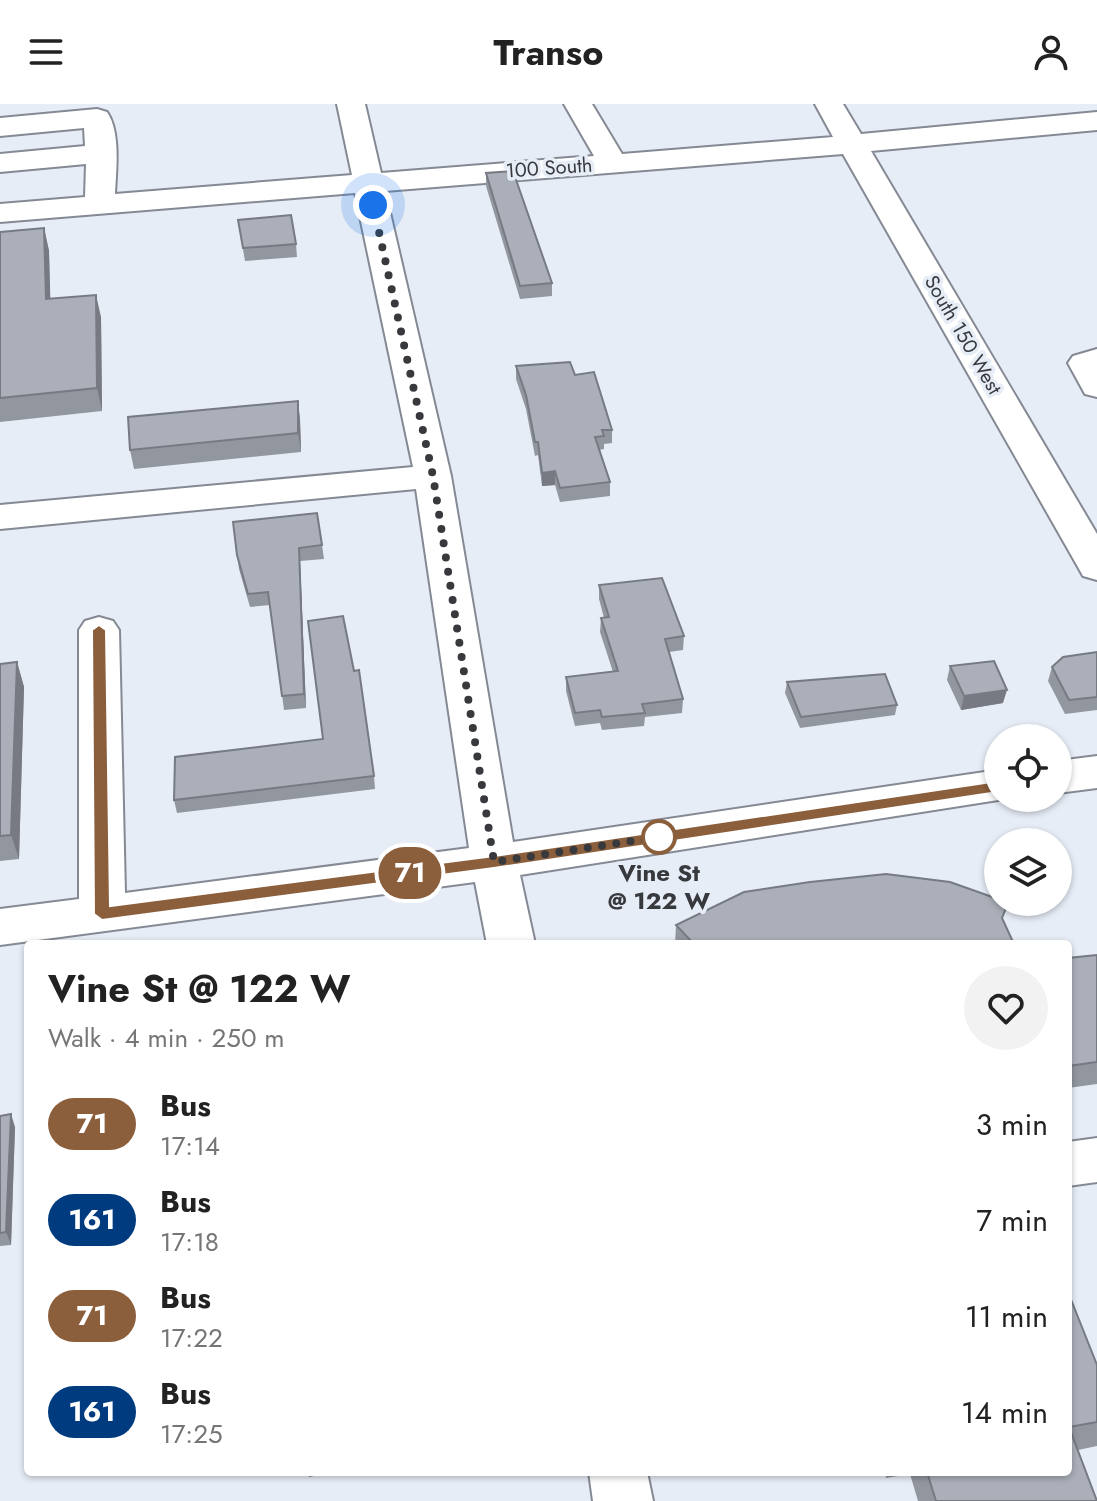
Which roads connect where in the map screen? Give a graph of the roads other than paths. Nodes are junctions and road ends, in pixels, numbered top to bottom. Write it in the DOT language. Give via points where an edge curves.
graph roads {
  1 [pos="351,104"];
  2 [pos="578,104"];
  3 [pos="829,104"];
  4 [pos="1097,121"];
  5 [pos="0,127"];
  6 [pos="852,144"];
  7 [pos="101,154"];
  8 [pos="0,163"];
  9 [pos="613,163"];
  10 [pos="368,182"];
  11 [pos="100,204"];
  12 [pos="0,213"];
  13 [pos="1097,359"];
  14 [pos="1097,387"];
  15 [pos="433,476"];
  16 [pos="0,517"];
  17 [pos="1097,567"];
  18 [pos="99,630"];
  19 [pos="1097,772"];
  20 [pos="1072,775"];
  21 [pos="984,788"];
  22 [pos="494,862"];
  23 [pos="102,914"];
  24 [pos="0,927"];
  25 [pos="510,940"];
  26 [pos="1097,1160"];
  27 [pos="1072,1163"];
  28 [pos="619,1476"];
  29 [pos="623,1501"];
  1 -- 10 [label="street"];
  2 -- 9 [label="street"];
  3 -- 6 [label="street, South 150 West"];
  4 -- 6 [label="street, 100 South"];
  5 -- 7 [label="street" via="97,118"];
  6 -- 9 [label="street, 100 South"];
  6 -- 17 [label="street, South 150 West"];
  7 -- 8 [label="street"];
  7 -- 11 [label="street"];
  9 -- 10 [label="street, 100 South"];
  10 -- 11 [label="street, 100 South"];
  10 -- 15 [label="street"];
  11 -- 12 [label="street, 100 South"];
  13 -- 14 [label="street" via="1085,363"];
  15 -- 16 [label="street"];
  15 -- 22 [label="street"];
  18 -- 23 [label="street"];
  19 -- 20 [label="street"];
  21 -- 22 [label="street"];
  22 -- 23 [label="street"];
  22 -- 25 [label="street"];
  23 -- 24 [label="street"];
  26 -- 27 [label="street"];
  28 -- 29 [label="street"];
}
